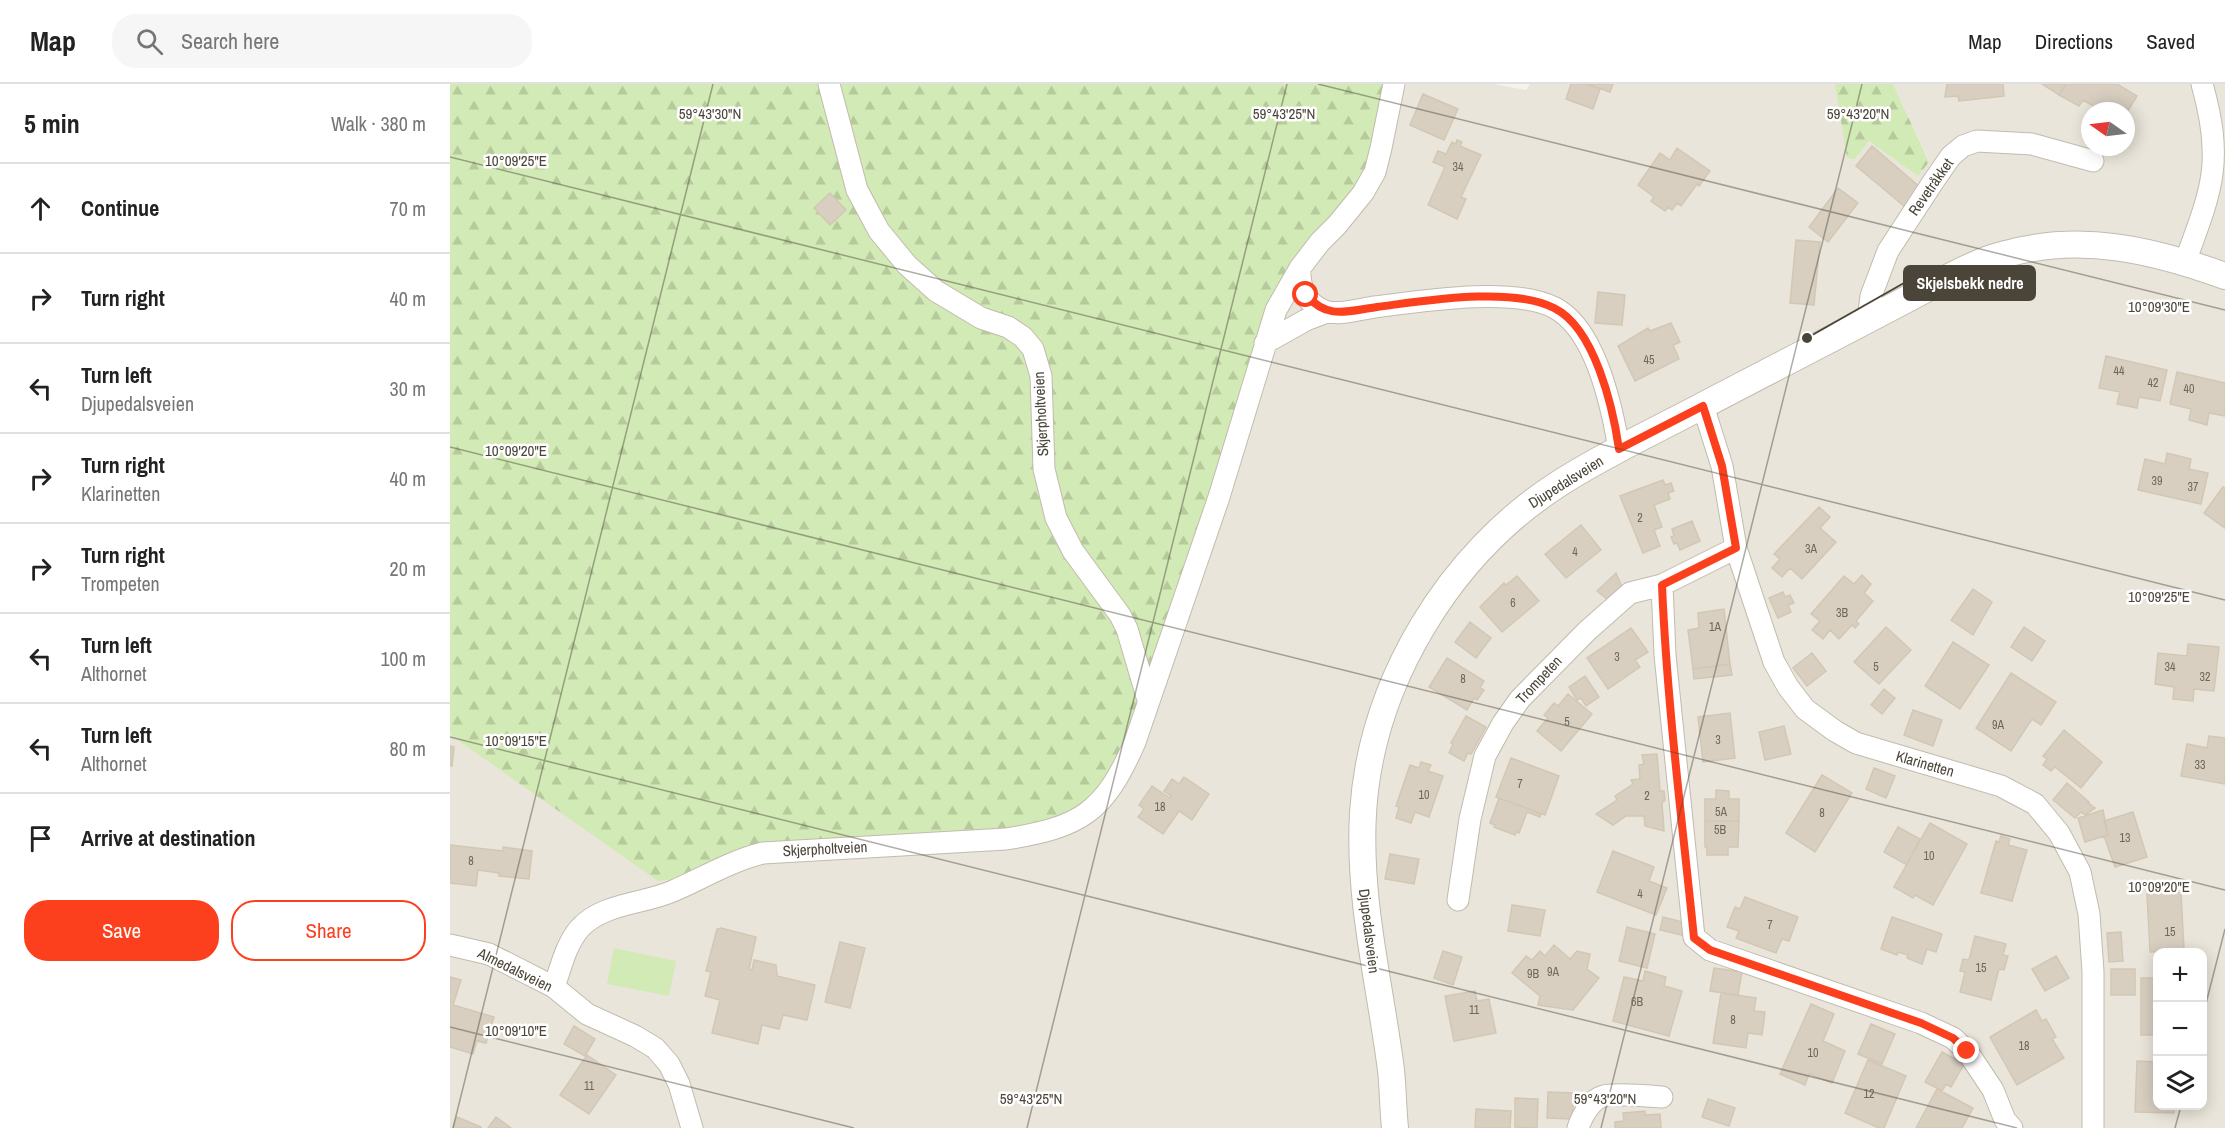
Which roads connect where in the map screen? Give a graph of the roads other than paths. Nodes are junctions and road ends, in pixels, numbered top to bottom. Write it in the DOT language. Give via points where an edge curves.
graph roads {
  1 [pos="830,84"];
  2 [pos="1394,84"];
  3 [pos="2202,84"];
  4 [pos="2093,161"];
  5 [pos="2185,262"];
  6 [pos="1300,268"];
  7 [pos="2225,276"];
  8 [pos="1327,312"];
  9 [pos="1868,320"];
  10 [pos="1265,343"];
  11 [pos="1703,406"];
  12 [pos="1619,449"];
  13 [pos="1736,548"];
  14 [pos="1662,585"];
  15 [pos="1148,700"];
  16 [pos="1458,900"];
  17 [pos="450,945"];
  18 [pos="554,987"];
  19 [pos="1662,1097"];
  20 [pos="692,1128"];
  21 [pos="1395,1128"];
  22 [pos="1578,1128"];
  23 [pos="2012,1128"];
  24 [pos="2093,1128"];
  1 -- 15 [label="street, Skjerpholtveien" via="857,190 879,231 907,265 936,291 981,318 1008,327 1033,349 1041,376 1044,469 1056,518 1074,551 1120,615"];
  2 -- 6 [label="street, Skjerpholtveien" via="1375,172 1363,193"];
  3 -- 5 [label="street" via="2215,165 2208,201"];
  4 -- 9 [label="street, Revetråkket" via="2032,144 1977,141 1963,146 1933,182 1888,251 1871,296"];
  5 -- 7 [label="street, Djupedalsveien"];
  5 -- 9 [label="street, Djupedalsveien" via="2147,251 2082,244 2025,249 1977,264"];
  6 -- 8 [label="street" via="1299,284 1315,306"];
  6 -- 10 [label="street, Skjerpholtveien" via="1276,310"];
  8 -- 10 [label="street"];
  8 -- 12 [label="street" via="1485,298 1527,300 1556,309 1577,329 1592,353 1613,410"];
  9 -- 11 [label="street, Djupedalsveien"];
  10 -- 15 [label="street, Skjerpholtveien" via="1219,496"];
  11 -- 12 [label="street, Djupedalsveien"];
  11 -- 13 [label="street, Klarinetten" via="1722,466"];
  12 -- 21 [label="street, Djupedalsveien" via="1532,503 1480,550 1410,647 1379,723 1369,762 1363,813 1362,879 1391,1072"];
  13 -- 14 [label="street, Trompeten"];
  13 -- 24 [label="street, Klarinetten" via="1774,663 1805,709 1856,743 2001,786 2036,804 2059,833 2080,872 2089,914"];
  14 -- 16 [label="street, Trompeten" via="1630,593 1544,672 1503,723 1485,756 1470,819"];
  14 -- 23 [label="street" via="1666,666 1694,938 1710,950 1921,1023 1953,1038 1978,1065 2004,1120"];
  15 -- 18 [label="street, Skjerpholtveien" via="1135,742 1116,781 1088,813 1070,824 1006,839 747,857 672,891 595,916 574,936"];
  17 -- 18 [label="street, Almedalsveien" via="489,954"];
  18 -- 20 [label="street, Almedalsveien" via="587,1014 655,1048 679,1084"];
  19 -- 22 [label="street" via="1604,1096 1590,1106"];
}
